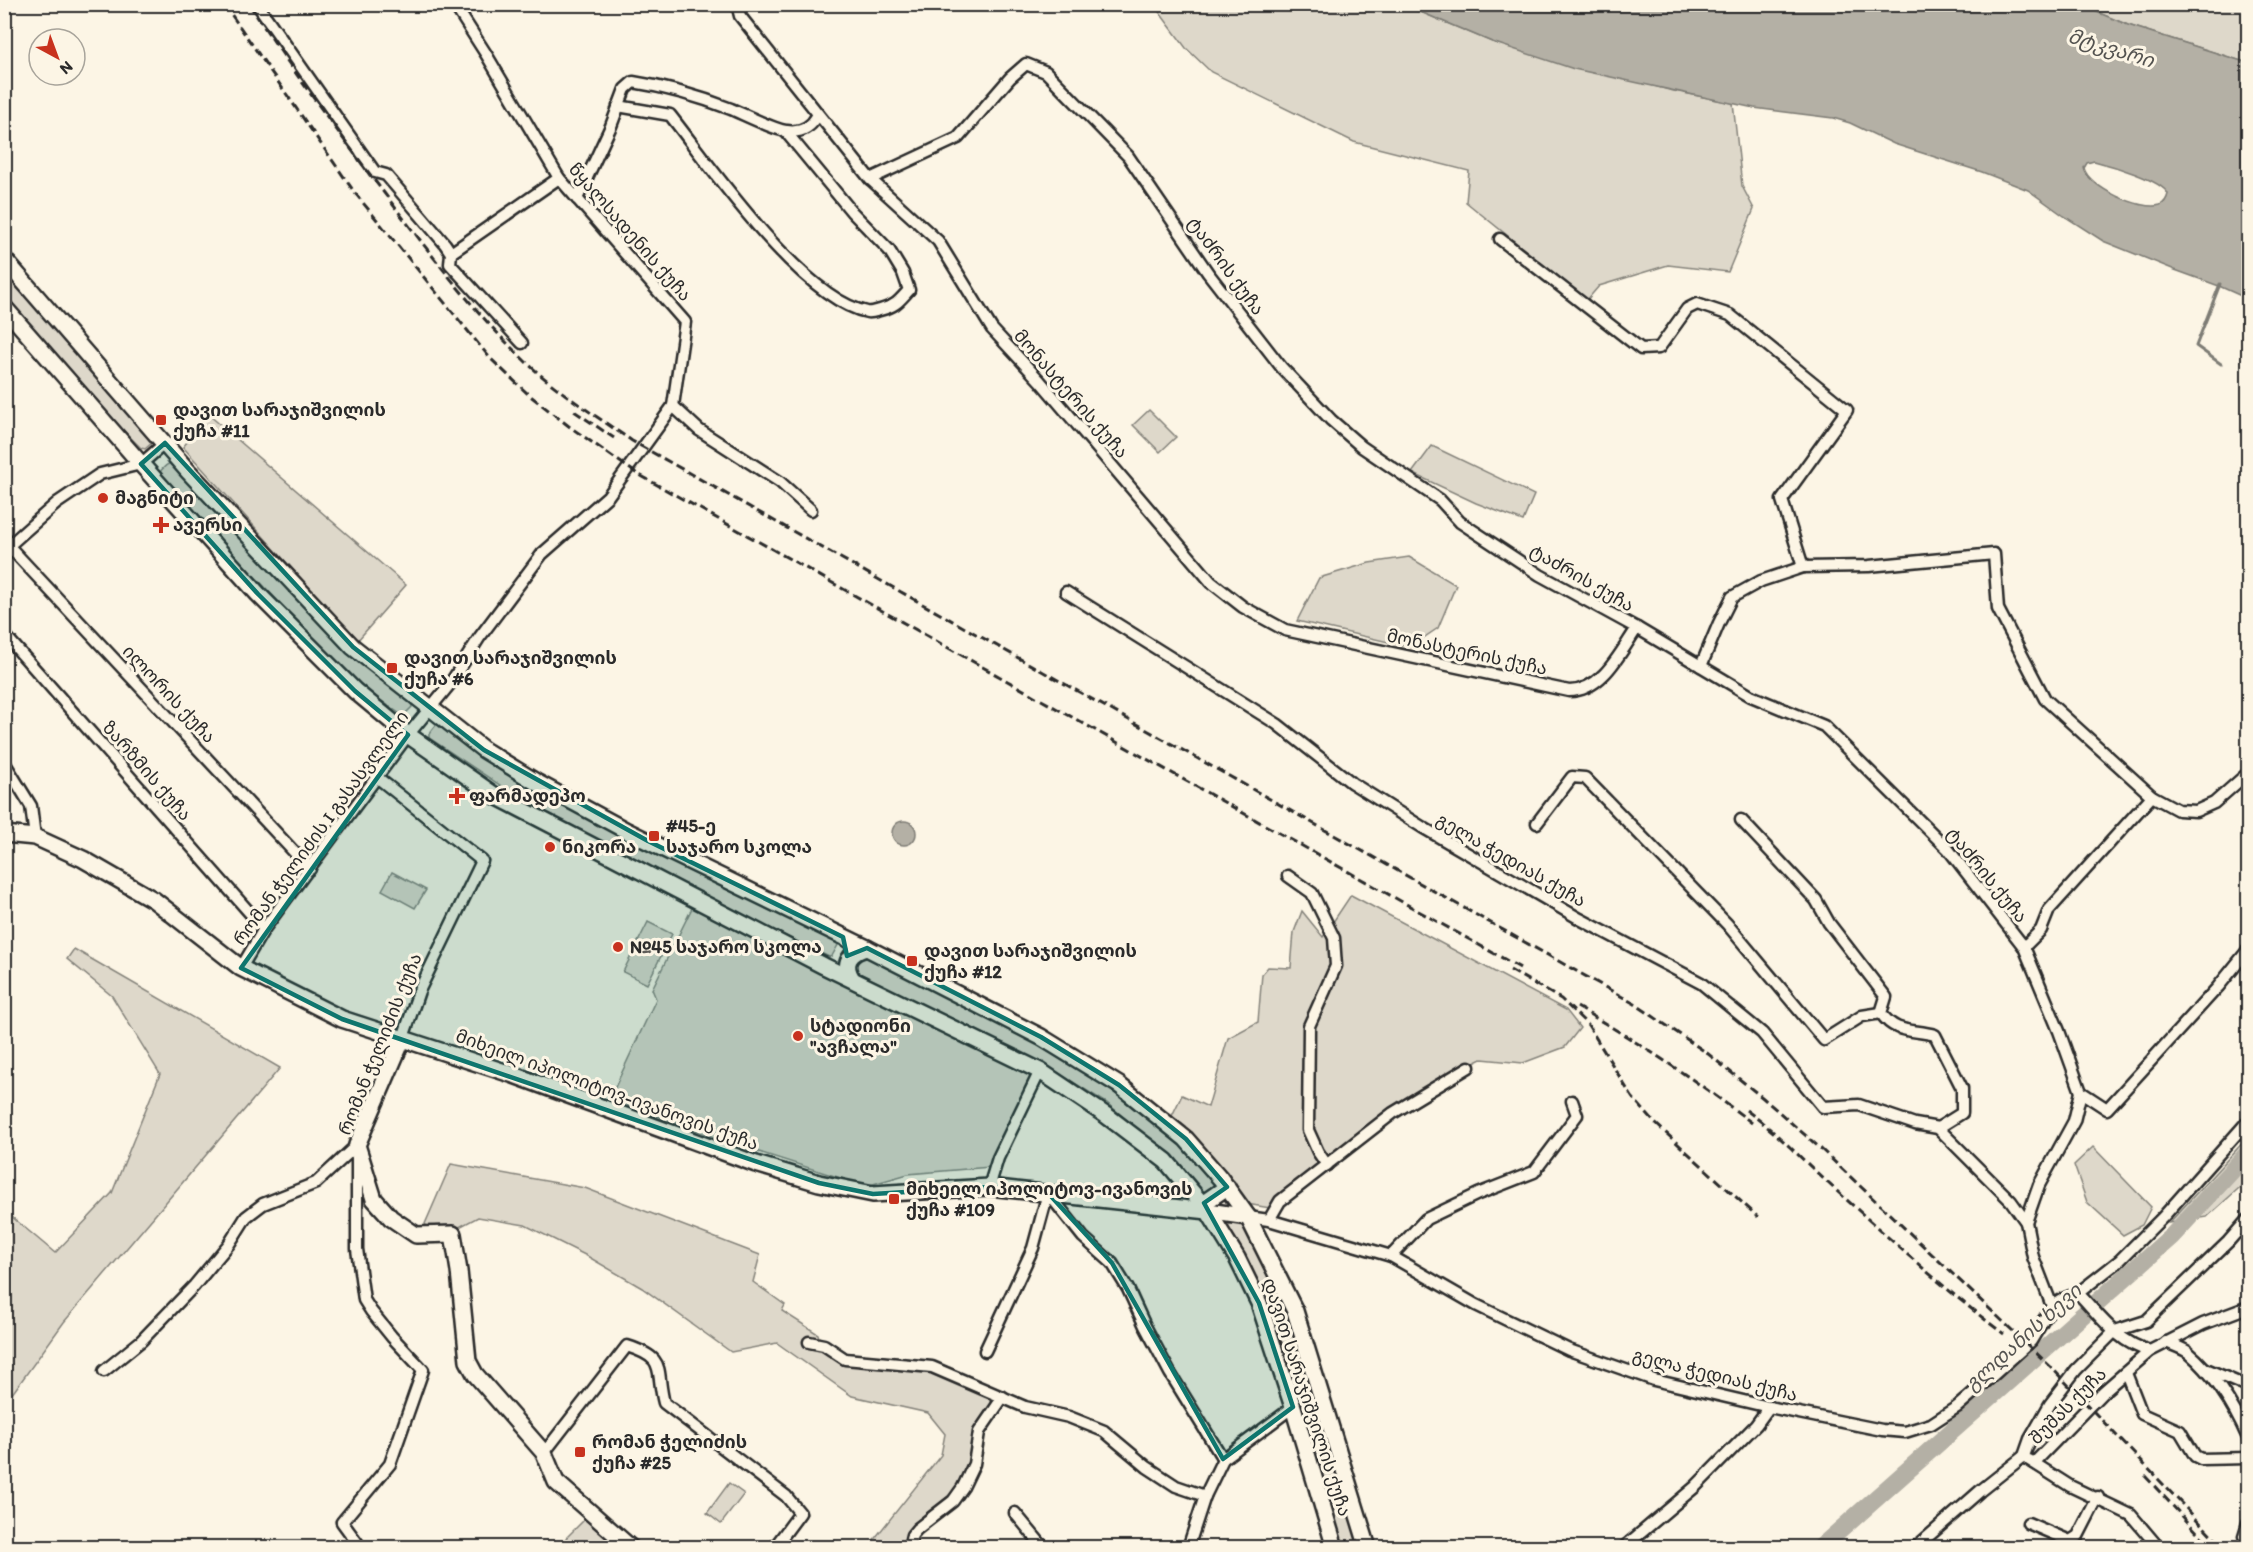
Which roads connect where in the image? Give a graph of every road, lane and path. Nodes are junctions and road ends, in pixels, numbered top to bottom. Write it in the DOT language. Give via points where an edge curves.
graph roads {
  1 [pos="257,4"];
  2 [pos="454,4"];
  3 [pos="737,4"];
  4 [pos="618,106"];
  5 [pos="818,116"];
  6 [pos="786,132"];
  7 [pos="559,178"];
  8 [pos="870,179"];
  9 [pos="577,200"];
  10 [pos="1500,238"];
  11 [pos="451,253"];
  12 [pos="4,260"];
  13 [pos="4,306"];
  14 [pos="522,343"];
  15 [pos="673,406"];
  16 [pos="165,443"];
  17 [pos="141,464"];
  18 [pos="811,510"];
  19 [pos="6,546"];
  20 [pos="1803,567"];
  21 [pos="1066,592"];
  22 [pos="1637,628"];
  23 [pos="4,634"];
  24 [pos="1701,666"];
  25 [pos="428,708"];
  26 [pos="408,735"];
  27 [pos="4,762"];
  28 [pos="2248,773"];
  29 [pos="378,778"];
  30 [pos="2152,796"];
  31 [pos="1741,820"];
  32 [pos="1537,823"];
  33 [pos="4,834"];
  34 [pos="35,837"];
  35 [pos="310,869"];
  36 [pos="1288,876"];
  37 [pos="264,929"];
  38 [pos="843,937"];
  39 [pos="2024,947"];
  40 [pos="867,948"];
  41 [pos="2248,950"];
  42 [pos="824,966"];
  43 [pos="241,968"];
  44 [pos="852,979"];
  45 [pos="1881,1013"];
  46 [pos="403,1038"];
  47 [pos="1470,1067"];
  48 [pos="1040,1071"];
  49 [pos="2081,1092"];
  50 [pos="1572,1101"];
  51 [pos="2248,1121"];
  52 [pos="1938,1128"];
  53 [pos="357,1145"];
  54 [pos="1327,1165"];
  55 [pos="989,1187"];
  56 [pos="1227,1187"];
  57 [pos="1048,1193"];
  58 [pos="1202,1208"];
  59 [pos="1248,1217"];
  60 [pos="2248,1219"];
  61 [pos="1269,1220"];
  62 [pos="2026,1222"];
  63 [pos="1391,1256"];
  64 [pos="2081,1296"];
  65 [pos="2052,1306"];
  66 [pos="2248,1307"];
  67 [pos="2111,1329"];
  68 [pos="809,1342"];
  69 [pos="2166,1342"];
  70 [pos="985,1351"];
  71 [pos="2150,1351"];
  72 [pos="2203,1368"];
  73 [pos="104,1371"];
  74 [pos="2126,1372"];
  75 [pos="2248,1387"];
  76 [pos="1003,1396"];
  77 [pos="1293,1407"];
  78 [pos="1769,1407"];
  79 [pos="2248,1438"];
  80 [pos="544,1453"];
  81 [pos="2024,1456"];
  82 [pos="2248,1458"];
  83 [pos="1223,1459"];
  84 [pos="2034,1463"];
  85 [pos="1205,1496"];
  86 [pos="2098,1497"];
  87 [pos="1014,1513"];
  88 [pos="2028,1523"];
  89 [pos="2248,1523"];
  90 [pos="2244,1536"];
  91 [pos="361,1548"];
  92 [pos="631,1548"];
  93 [pos="774,1548"];
  94 [pos="909,1548"];
  95 [pos="1044,1548"];
  96 [pos="1188,1548"];
  97 [pos="1335,1548"];
  98 [pos="1368,1548"];
  99 [pos="1623,1548"];
  100 [pos="1915,1548"];
  101 [pos="2159,1548"];
  1 -- 11 [label="street" via="375,172 386,175"];
  2 -- 7 [label="street, წყალსადენის ქუჩა"];
  3 -- 5 [label="street, მონასტერის ქუჩა" via="740,16"];
  4 -- 6 [label="street" via="625,89 633,82 713,102"];
  4 -- 6 [label="street" via="670,115 750,218 819,287 868,313 895,306 909,290 889,250"];
  4 -- 9 [label="street"];
  5 -- 6 [label="street" via="803,130"];
  5 -- 8 [label="street, მონასტერის ქუჩა"];
  7 -- 9 [label="street, წყალსადენის ქუჩა"];
  7 -- 11 [label="street"];
  8 -- 22 [label="street, მონასტერის ქუჩა" via="938,241 992,329 1210,582 1243,607 1285,630 1569,691 1581,691 1602,678"];
  8 -- 22 [label="street, ტაძრის ქუჩა" via="958,138 1026,64 1046,72 1128,156 1208,273 1282,368 1331,420 1362,447 1440,500 1460,522 1540,575"];
  9 -- 15 [label="street, წყალსადენის ქუჩა" via="685,322"];
  10 -- 20 [label="street" via="1641,349 1659,348 1687,309 1697,304 1730,315 1847,410 1782,500"];
  11 -- 14 [label="street" via="450,264"];
  12 -- 16 [label="main road, დავით სარაჯიშვილის ქუჩა"];
  13 -- 17 [label="main road, დავით სარაჯიშვილის ქუჩა"];
  15 -- 18 [label="street" via="699,430 780,482"];
  15 -- 25 [label="street, რომან ჭელიძის I გასასვლელი" via="608,496 542,554 450,684"];
  16 -- 17 [label="street"];
  16 -- 25 [label="main road, დავით სარაჯიშვილის ქუჩა" via="353,646"];
  17 -- 19 [label="street" via="100,474 57,503"];
  17 -- 26 [label="main road, დავით სარაჯიშვილის ქუჩა" via="266,602 355,692"];
  19 -- 35 [label="street, ილორის ქუჩა"];
  20 -- 24 [label="street" via="1761,581 1732,597"];
  20 -- 30 [label="street" via="1869,566 1994,554 1998,609 2045,699"];
  21 -- 52 [label="street, გელა ჭედიას ქუჩა" via="1277,724 1352,783 1422,827 1580,919 1701,983 1762,1033 1823,1107 1859,1106"];
  22 -- 24 [label="street, ტაძრის ქუჩა"];
  23 -- 37 [label="street, ზარზმის ქუჩა"];
  24 -- 39 [label="street, ტაძრის ქუჩა" via="1751,696 1824,726 1948,849"];
  25 -- 26 [label="street, რომან ჭელიძის I გასასვლელი"];
  25 -- 38 [label="main road, დავით სარაჯიშვილის ქუჩა" via="483,750 536,782"];
  26 -- 29 [label="street, რომან ჭელიძის I გასასვლელი"];
  26 -- 42 [label="main road, დავით სარაჯიშვილის ქუჩა" via="494,795"];
  27 -- 34 [label="street" via="31,806"];
  28 -- 30 [label="street" via="2214,803 2196,811 2178,810"];
  29 -- 35 [label="street, რომან ჭელიძის I გასასვლელი"];
  29 -- 46 [label="street, რომან ჭელიძის ქუჩა" via="482,861 419,991"];
  30 -- 39 [label="street" via="2049,909 2041,930"];
  31 -- 45 [label="street" via="1816,900 1886,997"];
  32 -- 45 [label="street" via="1572,777 1585,778 1727,924 1824,1040 1862,1016"];
  33 -- 34 [label="main road, მიხეილ იპოლიტოვ-ივანოვის ქუჩა"];
  34 -- 43 [label="main road, მიხეილ იპოლიტოვ-ივანოვის ქუჩა" via="83,859 154,900"];
  35 -- 37 [label="street, რომან ჭელიძის I გასასვლელი"];
  36 -- 54 [label="street" via="1312,893 1334,938 1336,966 1309,1026 1308,1130"];
  37 -- 43 [label="street, რომან ჭელიძის I გასასვლელი"];
  38 -- 40 [label="main road, დავით სარაჯიშვილის ქუჩა"];
  38 -- 42 [label="main road" via="842,957"];
  39 -- 49 [label="street, ტაძრის ქუჩა"];
  40 -- 44 [label="main road" via="853,953 847,961"];
  40 -- 56 [label="main road, დავით სარაჯიშვილის ქუჩა" via="1041,1037 1119,1085 1186,1138"];
  41 -- 49 [label="street" via="2107,1110"];
  42 -- 44 [label="main road, დავით სარაჯიშვილის ქუჩა"];
  43 -- 46 [label="main road, მიხეილ იპოლიტოვ-ივანოვის ქუჩა" via="342,1019"];
  44 -- 48 [label="main road, დავით სარაჯიშვილის ქუჩა"];
  45 -- 52 [label="street" via="1896,1029 1935,1035 1962,1088 1962,1113"];
  46 -- 53 [label="main road, რომან ჭელიძის ქუჩა"];
  46 -- 55 [label="main road, მიხეილ იპოლიტოვ-ივანოვის ქუჩა" via="819,1183 873,1194"];
  47 -- 54 [label="street" via="1393,1113"];
  48 -- 55 [label="street" via="998,1158"];
  48 -- 58 [label="main road, დავით სარაჯიშვილის ქუჩა" via="1166,1161"];
  49 -- 62 [label="street" via="2074,1120 2038,1185"];
  50 -- 63 [label="street" via="1577,1115 1534,1172 1426,1219"];
  51 -- 64 [label="street" via="2163,1217"];
  52 -- 62 [label="street" via="2011,1201"];
  53 -- 73 [label="street" via="316,1183 263,1204 246,1217 194,1286 141,1341"];
  53 -- 80 [label="main road, რომან ჭელიძის ქუჩა" via="374,1199 391,1218 416,1235 453,1234 468,1361"];
  53 -- 91 [label="street" via="357,1249 364,1300 423,1370 390,1464 342,1522"];
  54 -- 61 [label="street" via="1280,1201"];
  55 -- 57 [label="main road, მიხეილ იპოლიტოვ-ივანოვის ქუჩა"];
  56 -- 58 [label="main road"];
  56 -- 59 [label="main road, დავით სარაჯიშვილის ქუჩა"];
  57 -- 58 [label="main road, მიხეილ იპოლიტოვ-ივანოვის ქუჩა"];
  57 -- 70 [label="street" via="1033,1248"];
  57 -- 83 [label="street" via="1083,1237 1112,1263 1170,1373"];
  58 -- 59 [label="main road, მიხეილ იპოლიტოვ-ივანოვის ქუჩა"];
  58 -- 77 [label="main road, დავით სარაჯიშვილის ქუჩა" via="1237,1258 1259,1303"];
  59 -- 61 [label="street, გელა ჭედიას ქუჩა"];
  59 -- 98 [label="main road, დავით სარაჯიშვილის ქუჩა" via="1295,1311"];
  60 -- 67 [label="street" via="2146,1321"];
  61 -- 63 [label="street, გელა ჭედიას ქუჩა"];
  62 -- 65 [label="street" via="2033,1257"];
  63 -- 78 [label="street, გელა ჭედიას ქუჩა" via="1476,1305 1569,1350 1654,1380"];
  64 -- 65 [label="street" via="2063,1299"];
  64 -- 67 [label="street"];
  65 -- 78 [label="street, გელა ჭედიას ქუჩა" via="2031,1341 1965,1400 1931,1424 1905,1432 1882,1430"];
  66 -- 69 [label="street, შუშას ქუჩა"];
  67 -- 71 [label="street" via="2136,1348"];
  67 -- 81 [label="street" via="2050,1404"];
  68 -- 76 [label="street" via="824,1345 845,1359 932,1367"];
  69 -- 71 [label="street, შუშას ქუჩა"];
  69 -- 72 [label="street" via="2187,1351"];
  71 -- 74 [label="street, შუშას ქუჩა"];
  72 -- 75 [label="street"];
  72 -- 79 [label="street" via="2236,1409"];
  74 -- 82 [label="street, შუშას ქუჩა" via="2142,1414 2180,1431 2195,1456"];
  74 -- 84 [label="street, შუშას ქუჩა"];
  76 -- 85 [label="street" via="1025,1407 1069,1417 1104,1431 1157,1474"];
  76 -- 94 [label="street" via="979,1432 974,1464 963,1487 953,1501 917,1529"];
  77 -- 83 [label="street"];
  77 -- 97 [label="main road, დავით სარაჯიშვილის ქუჩა"];
  78 -- 99 [label="street" via="1695,1487"];
  80 -- 92 [label="main road, რომან ჭელიძის ქუჩა" via="556,1482"];
  80 -- 93 [label="street" via="627,1346 648,1353 659,1367 664,1402 786,1497 800,1513"];
  81 -- 84 [label="street"];
  81 -- 100 [label="street"];
  83 -- 85 [label="street"];
  84 -- 86 [label="street" via="2070,1486"];
  85 -- 96 [label="street"];
  86 -- 88 [label="street" via="2078,1536 2070,1541"];
  86 -- 101 [label="street" via="2131,1515"];
  87 -- 95 [label="street"];
  89 -- 90 [label="street"];
}
